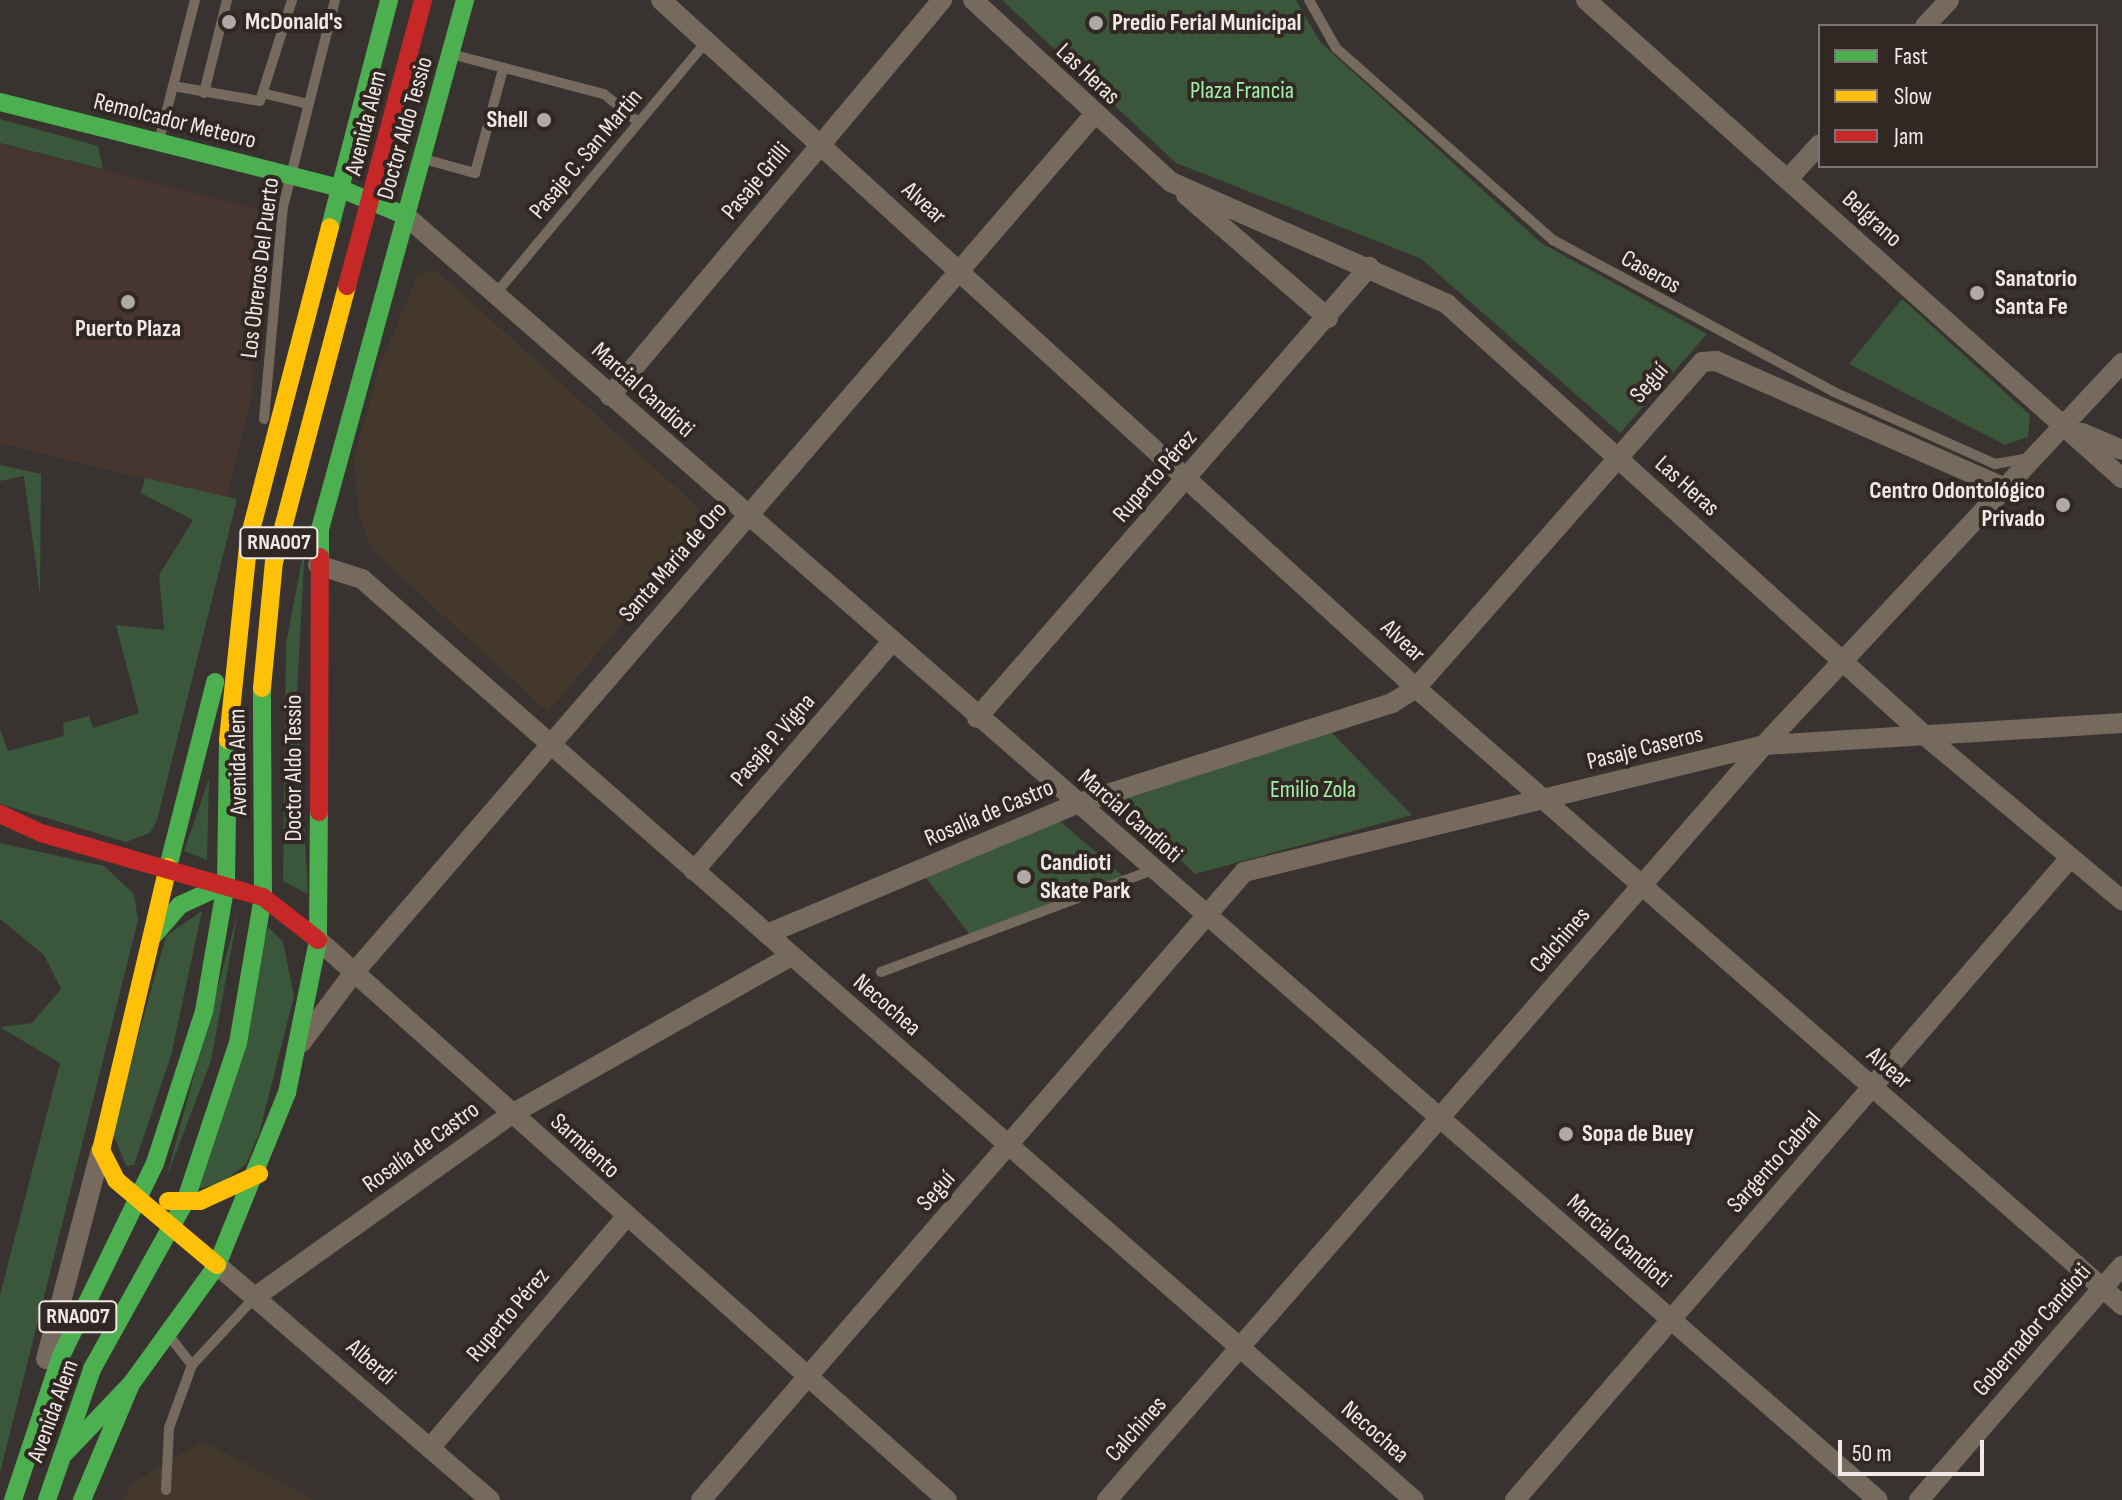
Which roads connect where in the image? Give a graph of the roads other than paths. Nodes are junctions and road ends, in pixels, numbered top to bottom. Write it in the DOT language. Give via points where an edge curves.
graph roads {
  1 [pos="195,0"];
  2 [pos="227,0"];
  3 [pos="292,0"];
  4 [pos="335,0"];
  5 [pos="389,0"];
  6 [pos="423,0"];
  7 [pos="465,0"];
  8 [pos="661,0"];
  9 [pos="942,0"];
  10 [pos="973,0"];
  11 [pos="1309,0"];
  12 [pos="1586,0"];
  13 [pos="1949,0"];
  14 [pos="1927,24"];
  15 [pos="706,42"];
  16 [pos="451,54"];
  17 [pos="503,69"];
  18 [pos="173,86"];
  19 [pos="204,93"];
  20 [pos="266,94"];
  21 [pos="0,102"];
  22 [pos="308,104"];
  23 [pos="1093,116"];
  24 [pos="638,122"];
  25 [pos="159,142"];
  26 [pos="821,144"];
  27 [pos="1818,146"];
  28 [pos="422,159"];
  29 [pos="291,174"];
  30 [pos="1788,179"];
  31 [pos="1171,182"];
  32 [pos="339,188"];
  33 [pos="371,201"];
  34 [pos="406,216"];
  35 [pos="1369,267"];
  36 [pos="961,271"];
  37 [pos="497,292"];
  38 [pos="1328,318"];
  39 [pos="2122,363"];
  40 [pos="610,396"];
  41 [pos="2067,427"];
  42 [pos="2122,450"];
  43 [pos="2044,451"];
  44 [pos="1618,459"];
  45 [pos="1188,478"];
  46 [pos="2122,478"];
  47 [pos="2007,489"];
  48 [pos="257,497"];
  49 [pos="746,517"];
  50 [pos="318,565"];
  51 [pos="243,576"];
  52 [pos="891,643"];
  53 [pos="1842,662"];
  54 [pos="1416,688"];
  55 [pos="977,718"];
  56 [pos="2122,723"];
  57 [pos="1922,733"];
  58 [pos="550,745"];
  59 [pos="1764,745"];
  60 [pos="1544,801"];
  61 [pos="1076,804"];
  62 [pos="0,814"];
  63 [pos="41,833"];
  64 [pos="0,836"];
  65 [pos="2070,858"];
  66 [pos="168,867"];
  67 [pos="1152,870"];
  68 [pos="694,871"];
  69 [pos="226,884"];
  70 [pos="1641,887"];
  71 [pos="263,897"];
  72 [pos="2122,900"];
  73 [pos="1207,914"];
  74 [pos="767,934"];
  75 [pos="318,940"];
  76 [pos="147,946"];
  77 [pos="791,956"];
  78 [pos="881,972"];
  79 [pos="352,975"];
  80 [pos="298,1046"];
  81 [pos="1874,1089"];
  82 [pos="510,1115"];
  83 [pos="1439,1119"];
  84 [pos="1011,1146"];
  85 [pos="101,1150"];
  86 [pos="259,1174"];
  87 [pos="140,1198"];
  88 [pos="185,1202"];
  89 [pos="626,1217"];
  90 [pos="172,1229"];
  91 [pos="217,1265"];
  92 [pos="2122,1266"];
  93 [pos="2103,1288"];
  94 [pos="255,1297"];
  95 [pos="2122,1305"];
  96 [pos="1669,1319"];
  97 [pos="169,1336"];
  98 [pos="1241,1350"];
  99 [pos="192,1365"];
  100 [pos="806,1376"];
  101 [pos="131,1384"];
  102 [pos="31,1442"];
  103 [pos="430,1448"];
  104 [pos="58,1460"];
  105 [pos="166,1490"];
  106 [pos="13,1500"];
  107 [pos="47,1500"];
  108 [pos="82,1500"];
  109 [pos="490,1500"];
  110 [pos="701,1500"];
  111 [pos="947,1500"];
  112 [pos="1107,1500"];
  113 [pos="1414,1500"];
  114 [pos="1515,1500"];
  115 [pos="1878,1500"];
  116 [pos="1919,1500"];
  1 -- 18 [label="lane"];
  2 -- 19 [label="lane"];
  3 -- 20 [label="lane"];
  4 -- 22 [label="lane, Los Obreros Del Puerto"];
  5 -- 32 [label="main road, Avenida Alem / RNA007"];
  6 -- 33 [label="main road, Avenida Alem / RNA007"];
  7 -- 16 [label="main road, Doctor Aldo Tessio"];
  8 -- 15 [label="street, Alvear"];
  9 -- 26 [label="street, Pasaje Grilli"];
  10 -- 23 [label="street, Las Heras"];
  11 -- 43 [label="lane, Caseros" via="1336,48 1553,240 1834,392 1995,464"];
  12 -- 30 [label="street, Belgrano"];
  13 -- 14 [label="street"];
  15 -- 24 [label="lane, Pasaje C. San Martin"];
  15 -- 26 [label="street, Alvear"];
  16 -- 17 [label="lane"];
  16 -- 28 [label="main road, Doctor Aldo Tessio"];
  17 -- 24 [label="lane" via="604,94"];
  17 -- 28 [label="lane" via="475,173"];
  18 -- 19 [label="lane"];
  18 -- 25 [label="lane"];
  19 -- 20 [label="lane" via="245,103"];
  20 -- 22 [label="lane"];
  21 -- 25 [label="main road, Remolcador Meteoro"];
  22 -- 29 [label="lane, Los Obreros Del Puerto"];
  23 -- 31 [label="street, Las Heras"];
  23 -- 36 [label="street, Santa Maria de Oro"];
  24 -- 37 [label="lane, Pasaje C. San Martin"];
  25 -- 29 [label="main road, Remolcador Meteoro"];
  26 -- 36 [label="street, Alvear"];
  26 -- 40 [label="street, Pasaje Grilli"];
  27 -- 30 [label="street"];
  28 -- 34 [label="main road, Doctor Aldo Tessio"];
  29 -- 32 [label="main road, Remolcador Meteoro"];
  29 -- 48 [label="lane, Los Obreros Del Puerto"];
  30 -- 41 [label="street, Belgrano"];
  31 -- 35 [label="street, Las Heras"];
  31 -- 38 [label="street, Las Heras"];
  32 -- 33 [label="main road, Marcial Candioti"];
  32 -- 48 [label="main road, Avenida Alem / RNA007"];
  33 -- 34 [label="main road, Marcial Candioti"];
  33 -- 71 [label="main road, Avenida Alem / RNA007" via="274,562 261,697"];
  34 -- 37 [label="street, Marcial Candioti"];
  34 -- 50 [label="main road, Doctor Aldo Tessio" via="332,470"];
  35 -- 38 [label="street, Ruperto Pérez"];
  35 -- 44 [label="street, Las Heras" via="1447,304"];
  36 -- 45 [label="street, Alvear"];
  36 -- 49 [label="street, Santa Maria de Oro"];
  37 -- 40 [label="street, Marcial Candioti"];
  38 -- 45 [label="street, Ruperto Pérez"];
  39 -- 41 [label="street, Calchines"];
  40 -- 49 [label="street, Marcial Candioti"];
  41 -- 42 [label="street"];
  41 -- 43 [label="street, Calchines"];
  41 -- 46 [label="street, Belgrano"];
  43 -- 47 [label="street, Calchines"];
  44 -- 47 [label="street, Seguí" via="1702,362 1716,361"];
  44 -- 53 [label="street, Las Heras"];
  44 -- 54 [label="street, Seguí"];
  45 -- 54 [label="street, Alvear"];
  45 -- 55 [label="street, Ruperto Pérez"];
  47 -- 53 [label="street, Calchines"];
  48 -- 51 [label="main road, Avenida Alem / RNA007"];
  49 -- 52 [label="street, Marcial Candioti"];
  49 -- 58 [label="street, Santa Maria de Oro"];
  50 -- 58 [label="street, Necochea" via="362,579"];
  50 -- 75 [label="main road, Doctor Aldo Tessio"];
  51 -- 66 [label="main road"];
  51 -- 69 [label="main road, Avenida Alem / RNA007" via="228,729"];
  52 -- 55 [label="street, Marcial Candioti"];
  52 -- 68 [label="street, Pasaje P. Vigna"];
  53 -- 57 [label="street, Las Heras"];
  53 -- 59 [label="street, Calchines"];
  54 -- 60 [label="street, Alvear"];
  54 -- 61 [label="street, Rosalía de Castro" via="1392,703"];
  55 -- 61 [label="street, Marcial Candioti"];
  56 -- 57 [label="street, Pasaje Caseros"];
  57 -- 59 [label="street, Pasaje Caseros"];
  57 -- 65 [label="street, Las Heras"];
  58 -- 68 [label="street, Necochea"];
  58 -- 79 [label="street, Santa Maria de Oro"];
  59 -- 60 [label="street, Pasaje Caseros"];
  59 -- 70 [label="street, Calchines"];
  60 -- 70 [label="street, Alvear"];
  60 -- 73 [label="street, Pasaje Caseros" via="1244,872"];
  61 -- 67 [label="street, Marcial Candioti"];
  61 -- 74 [label="street, Rosalía de Castro"];
  62 -- 63 [label="main road"];
  63 -- 64 [label="main road"];
  63 -- 66 [label="main road, Sarmiento"];
  65 -- 72 [label="street, Las Heras"];
  65 -- 81 [label="street, Sargento Cabral"];
  66 -- 69 [label="main road, Sarmiento"];
  66 -- 76 [label="main road"];
  67 -- 73 [label="street, Marcial Candioti"];
  67 -- 78 [label="lane"];
  68 -- 74 [label="street, Necochea"];
  69 -- 71 [label="main road, Sarmiento"];
  69 -- 76 [label="main road" via="180,905"];
  69 -- 87 [label="main road, Avenida Alem / RNA007" via="193,1055"];
  70 -- 81 [label="street, Alvear"];
  70 -- 83 [label="street, Calchines"];
  71 -- 75 [label="main road, Sarmiento"];
  71 -- 88 [label="main road, Avenida Alem / RNA007" via="238,1043"];
  73 -- 83 [label="street, Marcial Candioti"];
  73 -- 84 [label="street, Seguí"];
  74 -- 77 [label="street, Necochea"];
  75 -- 79 [label="street, Sarmiento"];
  75 -- 80 [label="main road, Doctor Aldo Tessio"];
  76 -- 85 [label="main road"];
  77 -- 82 [label="street, Rosalía de Castro"];
  77 -- 84 [label="street, Necochea"];
  79 -- 80 [label="street, Santa Maria de Oro"];
  79 -- 82 [label="street, Sarmiento"];
  80 -- 86 [label="main road, Doctor Aldo Tessio"];
  81 -- 93 [label="street, Alvear"];
  81 -- 96 [label="street, Sargento Cabral"];
  82 -- 89 [label="street, Sarmiento"];
  82 -- 94 [label="street, Rosalía de Castro"];
  83 -- 96 [label="street, Marcial Candioti"];
  83 -- 98 [label="street, Calchines"];
  84 -- 98 [label="street, Necochea"];
  84 -- 100 [label="street, Seguí"];
  85 -- 87 [label="main road" via="116,1180"];
  85 -- 102 [label="street"];
  86 -- 88 [label="main road" via="219,1196"];
  86 -- 91 [label="main road, Doctor Aldo Tessio"];
  87 -- 88 [label="main road"];
  87 -- 90 [label="main road"];
  87 -- 102 [label="main road, Avenida Alem / RNA007" via="82,1307"];
  88 -- 90 [label="main road, Avenida Alem / RNA007"];
  89 -- 100 [label="street, Sarmiento"];
  89 -- 103 [label="street, Ruperto Pérez"];
  90 -- 91 [label="main road"];
  90 -- 104 [label="main road, Avenida Alem / RNA007" via="92,1369"];
  91 -- 94 [label="street, Alberdi"];
  91 -- 97 [label="main road, Doctor Aldo Tessio"];
  92 -- 93 [label="street, Gobernador Candioti"];
  93 -- 95 [label="street, Alvear"];
  93 -- 116 [label="street, Gobernador Candioti"];
  94 -- 99 [label="lane"];
  94 -- 103 [label="street, Alberdi"];
  96 -- 114 [label="street, Sargento Cabral"];
  96 -- 115 [label="street, Marcial Candioti"];
  97 -- 99 [label="lane"];
  97 -- 101 [label="main road, Doctor Aldo Tessio"];
  98 -- 112 [label="street, Calchines"];
  98 -- 113 [label="street, Necochea"];
  99 -- 105 [label="lane" via="169,1428"];
  100 -- 110 [label="street, Seguí"];
  100 -- 111 [label="street, Sarmiento"];
  101 -- 104 [label="main road"];
  101 -- 108 [label="main road, Doctor Aldo Tessio"];
  102 -- 106 [label="main road, Avenida Alem / RNA007"];
  103 -- 109 [label="street, Alberdi"];
  104 -- 107 [label="main road, Avenida Alem / RNA007"];
}
